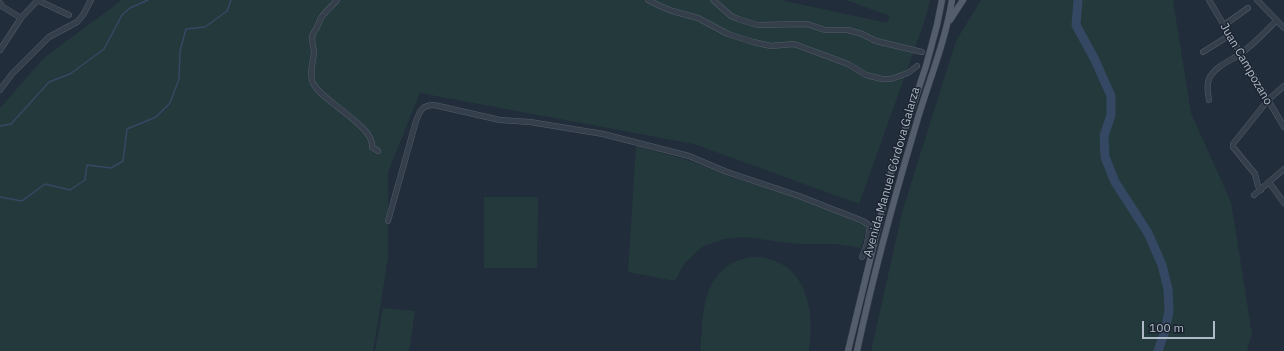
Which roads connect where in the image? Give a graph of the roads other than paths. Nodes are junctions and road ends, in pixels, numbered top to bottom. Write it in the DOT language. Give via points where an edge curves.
graph roads {
  1 [pos="37,0"];
  2 [pos="91,0"];
  3 [pos="337,0"];
  4 [pos="648,0"];
  5 [pos="713,0"];
  6 [pos="942,0"];
  7 [pos="952,0"];
  8 [pos="963,0"];
  9 [pos="1209,0"];
  10 [pos="1257,0"];
  11 [pos="0,3"];
  12 [pos="1248,8"];
  13 [pos="69,15"];
  14 [pos="21,18"];
  15 [pos="949,21"];
  16 [pos="1276,21"];
  17 [pos="1224,25"];
  18 [pos="1284,28"];
  19 [pos="1230,35"];
  20 [pos="0,50"];
  21 [pos="922,52"];
  22 [pos="1203,52"];
  23 [pos="1241,54"];
  24 [pos="917,66"];
  25 [pos="1284,86"];
  26 [pos="0,90"];
  27 [pos="1209,100"];
  28 [pos="1268,100"];
  29 [pos="1284,127"];
  30 [pos="378,152"];
  31 [pos="1284,169"];
  32 [pos="1269,182"];
  33 [pos="1260,190"];
  34 [pos="1254,195"];
  35 [pos="1284,203"];
  36 [pos="388,221"];
  37 [pos="862,257"];
  38 [pos="848,351"];
  39 [pos="857,351"];
  1 -- 13 [label="street"];
  1 -- 14 [label="street"];
  2 -- 26 [label="street" via="77,22 49,37 12,74"];
  3 -- 30 [label="street" via="321,17 313,32 312,79 315,87 363,129 372,147"];
  4 -- 24 [label="street" via="672,11 698,18 728,34 771,46 794,44 882,79 908,73"];
  5 -- 21 [label="street" via="731,16 757,25 807,24 826,30 848,30 876,41"];
  6 -- 38 [label="main road, Avenida Manuel Córdova Galarza" via="926,66 892,168"];
  7 -- 15 [label="main road, Avenida Manuel Córdova Galarza"];
  8 -- 15 [label="main road"];
  9 -- 17 [label="street, Juan Campozano"];
  10 -- 16 [label="street"];
  11 -- 14 [label="street"];
  12 -- 17 [label="street"];
  14 -- 20 [label="street"];
  15 -- 39 [label="main road, Avenida Manuel Córdova Galarza" via="892,206"];
  16 -- 18 [label="street"];
  16 -- 23 [label="street"];
  17 -- 19 [label="street, Juan Campozano"];
  19 -- 22 [label="street"];
  19 -- 23 [label="street, Juan Campozano"];
  23 -- 27 [label="street" via="1224,63 1211,75 1207,87"];
  23 -- 28 [label="street, Juan Campozano"];
  25 -- 28 [label="street"];
  28 -- 29 [label="street, Juan Campozano"];
  28 -- 33 [label="street" via="1233,144 1255,174"];
  31 -- 32 [label="street"];
  32 -- 33 [label="street"];
  32 -- 35 [label="street"];
  33 -- 34 [label="street"];
  36 -- 37 [label="street" via="420,110 425,106 434,105 500,120 530,122 603,134 689,156 863,221 870,226 870,231"];
}
